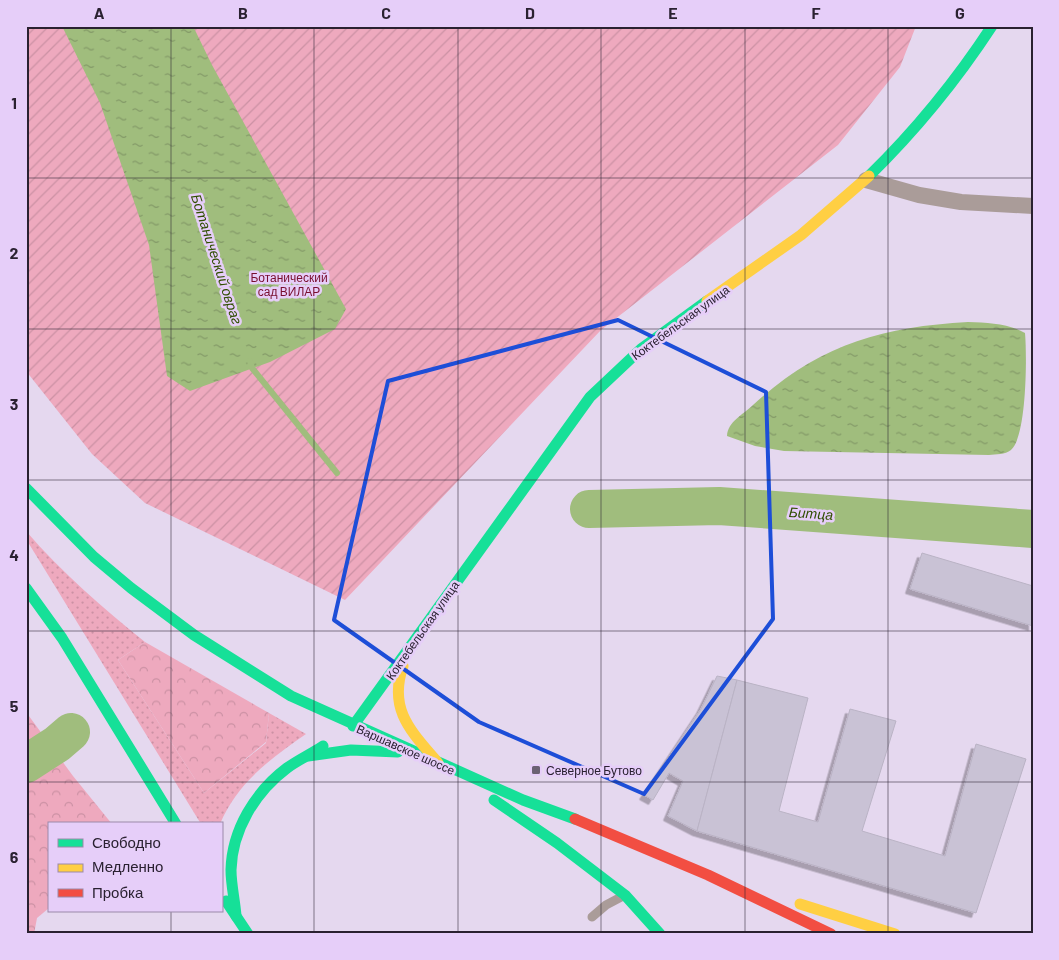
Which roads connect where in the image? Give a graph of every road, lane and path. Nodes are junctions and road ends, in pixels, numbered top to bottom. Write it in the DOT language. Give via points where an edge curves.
graph roads {
  1 [pos="992,26"];
  2 [pos="866,180"];
  3 [pos="1033,206"];
  4 [pos="26,488"];
  5 [pos="26,588"];
  6 [pos="417,638"];
  7 [pos="349,728"];
  8 [pos="330,741"];
  9 [pos="308,756"];
  10 [pos="438,763"];
  11 [pos="175,822"];
  12 [pos="708,875"];
  13 [pos="222,895"];
  14 [pos="625,895"];
  15 [pos="236,916"];
  16 [pos="592,917"];
  17 [pos="234,934"];
  18 [pos="248,934"];
  19 [pos="660,934"];
  20 [pos="832,934"];
  21 [pos="895,934"];
  1 -- 2 [label="main road, Коктебельская улица" via="948,91"];
  2 -- 3 [label="street" via="919,195"];
  2 -- 6 [label="main road, Коктебельская улица" via="769,259 660,334 622,365 590,398"];
  4 -- 7 [label="main road, Варшавское шоссе" via="94,557 178,624 263,680"];
  5 -- 11 [label="main road" via="62,638"];
  6 -- 7 [label="main road, Коктебельская улица"];
  6 -- 10 [label="main road" via="397,681 396,697 409,728"];
  7 -- 10 [label="main road, Варшавское шоссе"];
  8 -- 9 [label="main road"];
  9 -- 10 [label="main road" via="351,750 382,750"];
  9 -- 15 [label="main road" via="270,782 244,821 231,870"];
  10 -- 12 [label="main road, Варшавское шоссе"];
  10 -- 14 [label="main road" via="557,843"];
  12 -- 20 [label="main road, Варшавское шоссе"];
  12 -- 21 [label="main road"];
  13 -- 15 [label="main road"];
  14 -- 16 [label="lane"];
  14 -- 19 [label="main road"];
  15 -- 17 [label="lane"];
  15 -- 18 [label="main road"];
}
